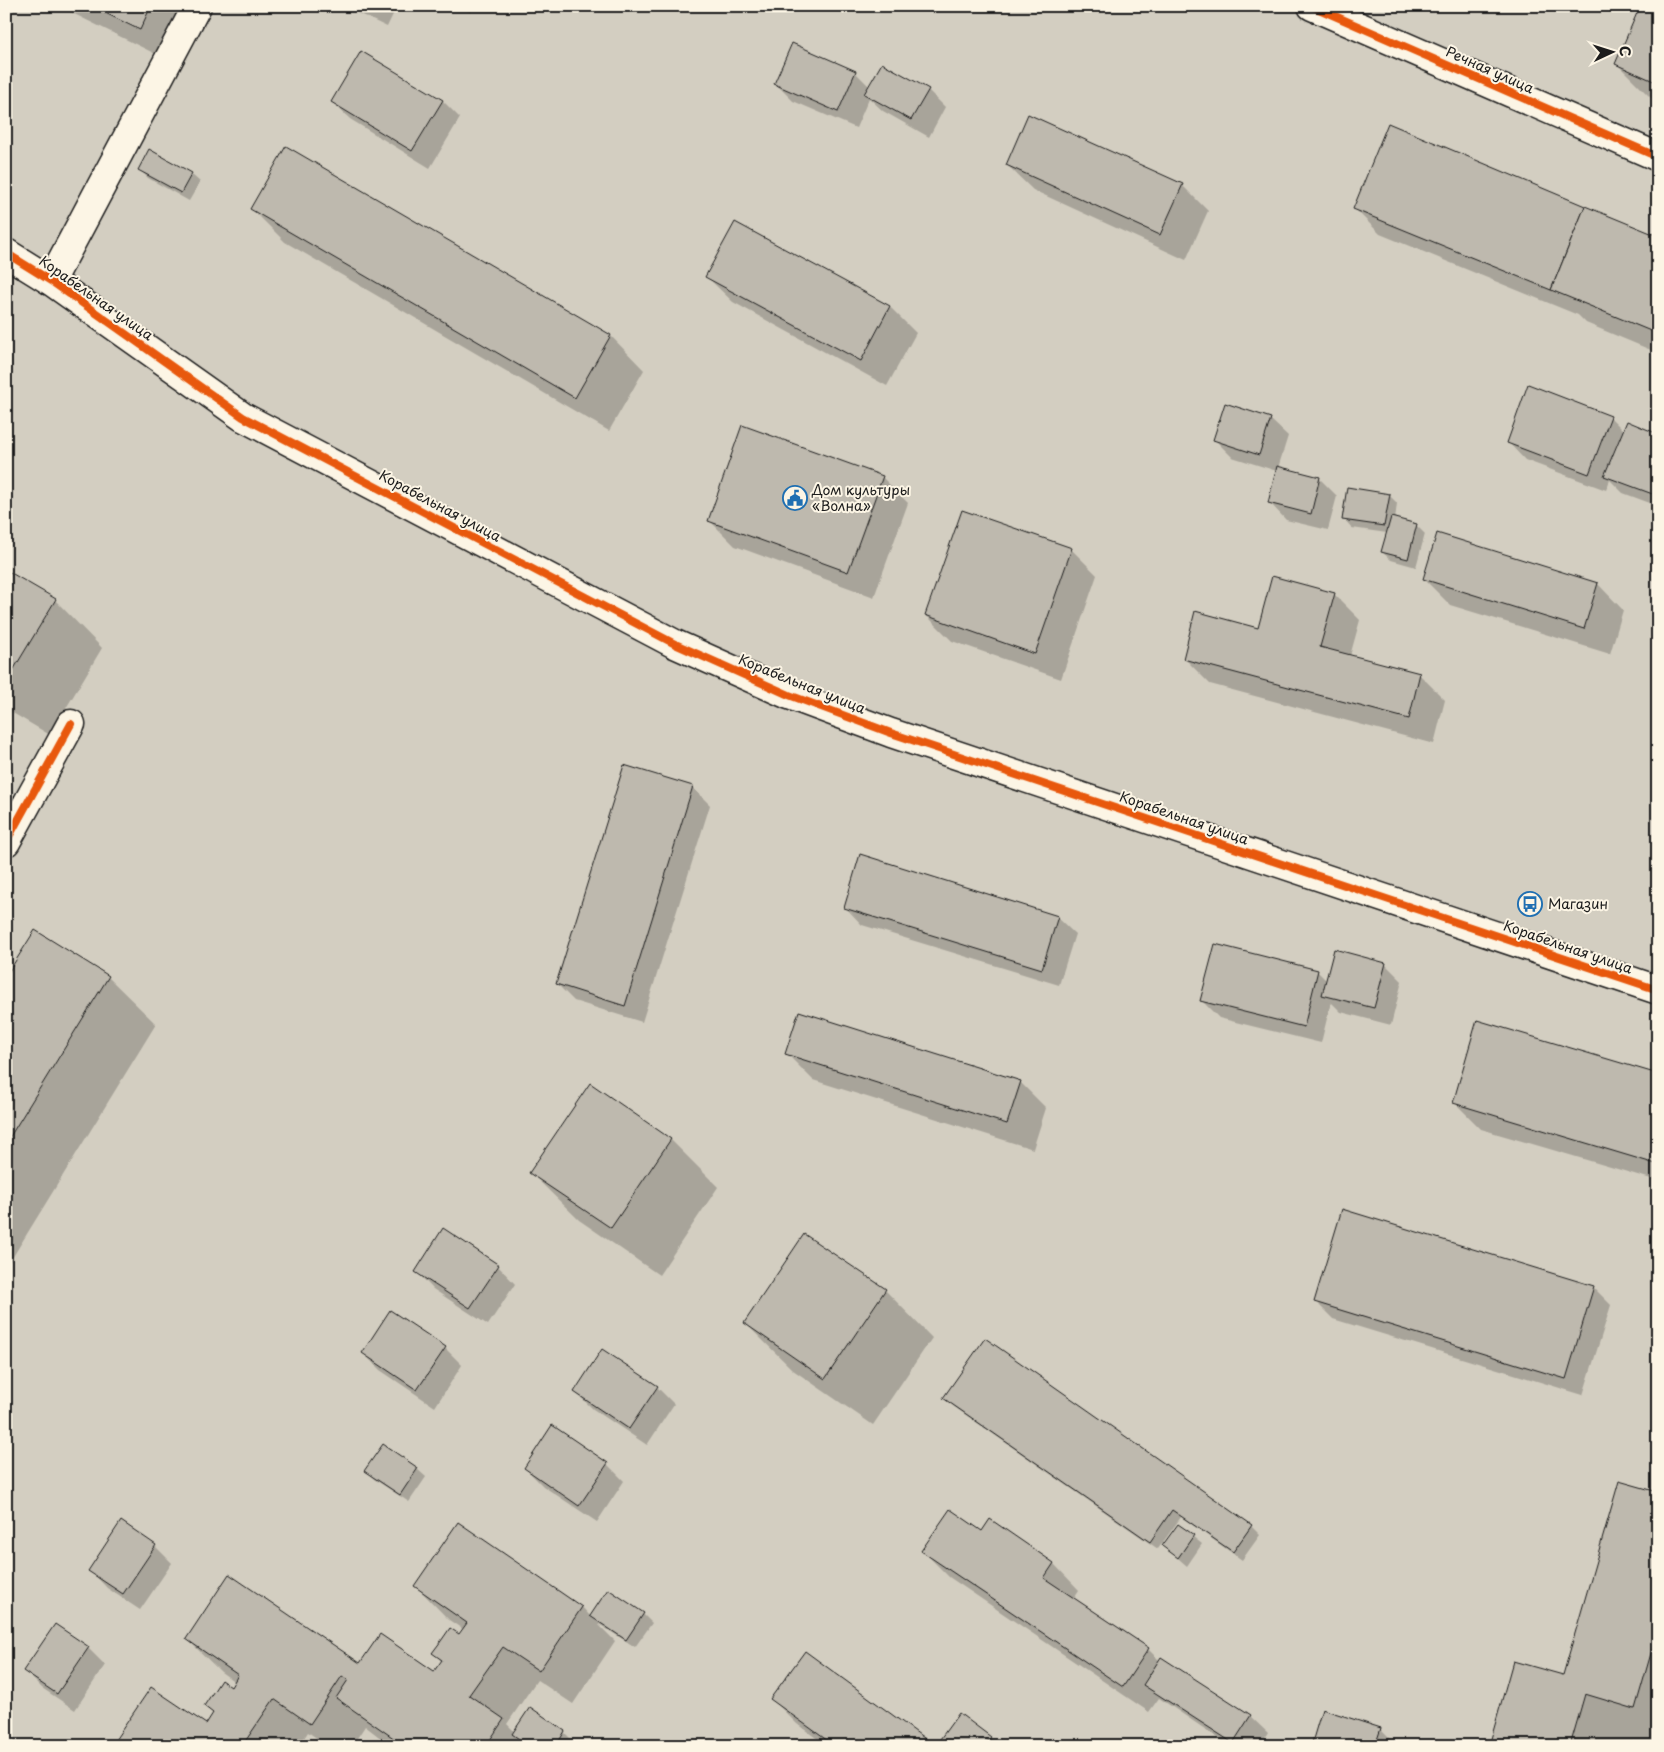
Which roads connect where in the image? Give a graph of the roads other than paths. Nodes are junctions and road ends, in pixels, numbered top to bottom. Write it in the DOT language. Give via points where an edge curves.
graph roads {
  1 [pos="196,6"];
  2 [pos="1312,6"];
  3 [pos="1658,157"];
  4 [pos="6,253"];
  5 [pos="51,281"];
  6 [pos="71,724"];
  7 [pos="6,842"];
  8 [pos="1658,990"];
  1 -- 5 [label="street"];
  2 -- 3 [label="street, Речная улица"];
  4 -- 5 [label="street, Корабельная улица"];
  5 -- 8 [label="street, Корабельная улица" via="243,417 675,644 789,695 901,737"];
  6 -- 7 [label="street"];
}
